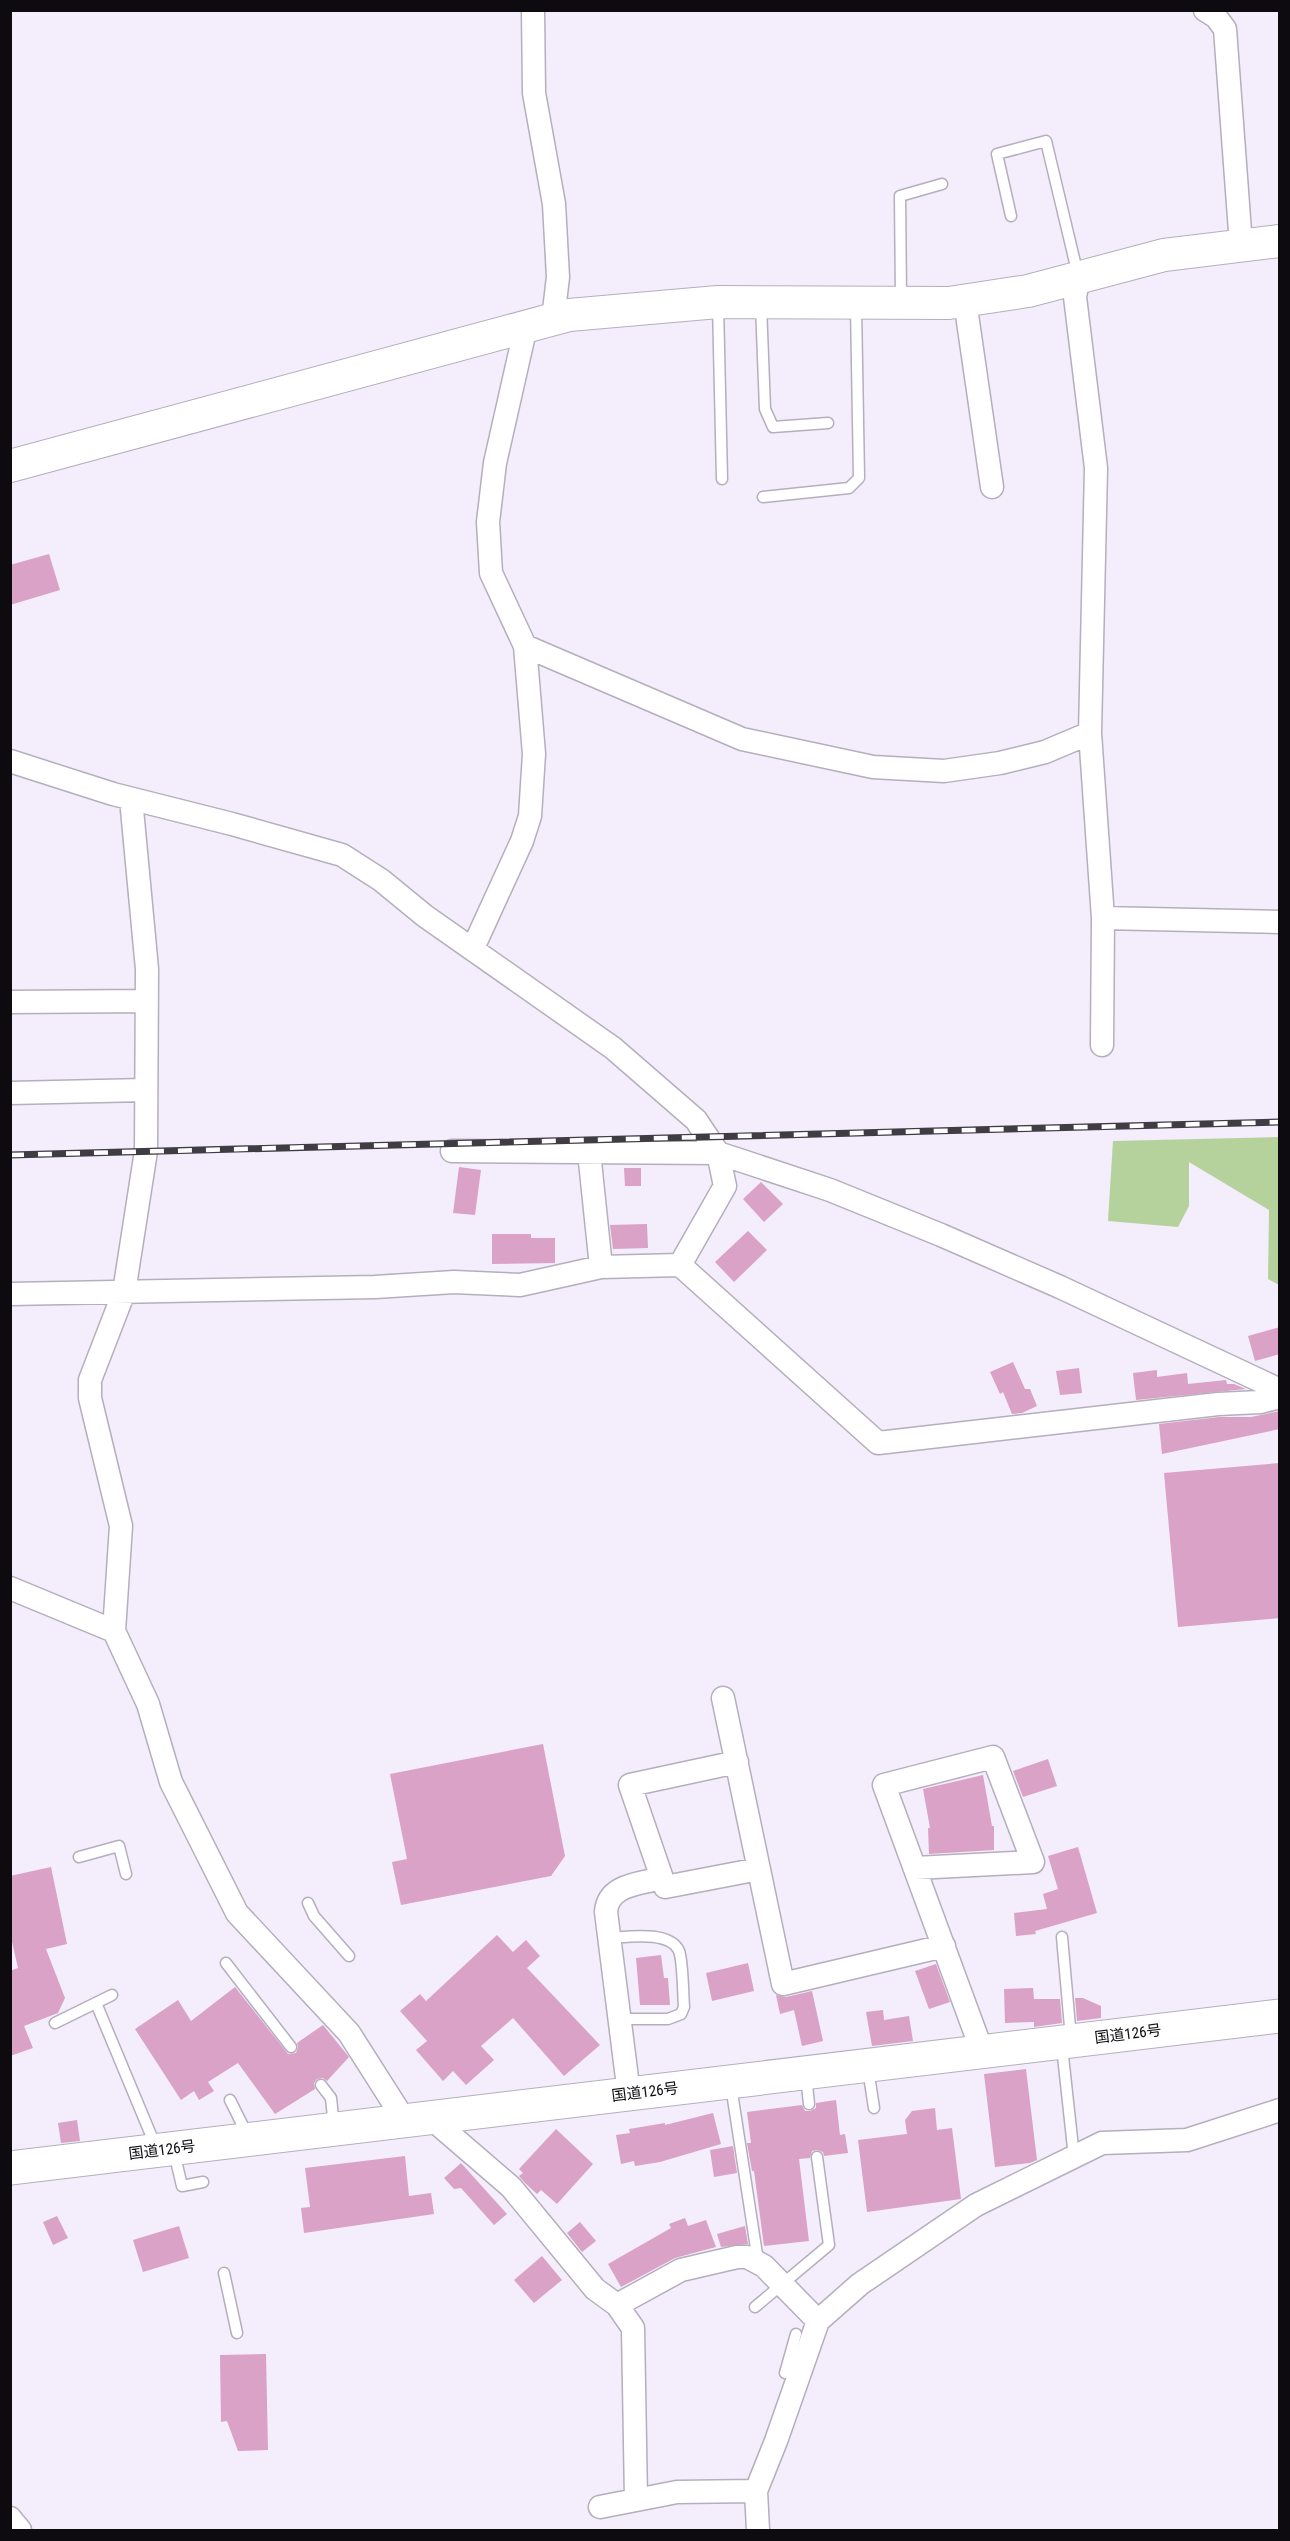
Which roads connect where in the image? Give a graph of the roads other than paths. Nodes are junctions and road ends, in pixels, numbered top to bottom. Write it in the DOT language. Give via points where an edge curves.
graph roads {
  1 [pos="533,10"];
  2 [pos="1205,10"];
  3 [pos="942,183"];
  4 [pos="1011,216"];
  5 [pos="1280,241"];
  6 [pos="1241,245"];
  7 [pos="1079,276"];
  8 [pos="965,301"];
  9 [pos="718,302"];
  10 [pos="761,302"];
  11 [pos="855,303"];
  12 [pos="901,303"];
  13 [pos="539,322"];
  14 [pos="828,423"];
  15 [pos="10,466"];
  16 [pos="722,479"];
  17 [pos="992,487"];
  18 [pos="763,496"];
  19 [pos="525,646"];
  20 [pos="1090,733"];
  21 [pos="10,761"];
  22 [pos="131,799"];
  23 [pos="1103,918"];
  24 [pos="1280,922"];
  25 [pos="473,948"];
  26 [pos="146,1001"];
  27 [pos="10,1002"];
  28 [pos="1102,1045"];
  29 [pos="145,1090"];
  30 [pos="10,1094"];
  31 [pos="452,1150"];
  32 [pos="589,1152"];
  33 [pos="718,1153"];
  34 [pos="680,1265"];
  35 [pos="601,1267"];
  36 [pos="123,1292"];
  37 [pos="10,1294"];
  38 [pos="1280,1390"];
  39 [pos="1280,1397"];
  40 [pos="10,1588"];
  41 [pos="114,1631"];
  42 [pos="723,1698"];
  43 [pos="737,1762"];
  44 [pos="79,1857"];
  45 [pos="915,1868"];
  46 [pos="759,1869"];
  47 [pos="126,1874"];
  48 [pos="663,1878"];
  49 [pos="308,1903"];
  50 [pos="1062,1937"];
  51 [pos="609,1938"];
  52 [pos="944,1946"];
  53 [pos="349,1956"];
  54 [pos="226,1963"];
  55 [pos="112,1995"];
  56 [pos="96,2003"];
  57 [pos="1280,2016"];
  58 [pos="619,2019"];
  59 [pos="55,2023"];
  60 [pos="1066,2041"];
  61 [pos="291,2047"];
  62 [pos="966,2058"];
  63 [pos="868,2065"];
  64 [pos="730,2082"];
  65 [pos="321,2085"];
  66 [pos="629,2094"];
  67 [pos="230,2100"];
  68 [pos="874,2108"];
  69 [pos="1280,2110"];
  70 [pos="418,2120"];
  71 [pos="335,2130"];
  72 [pos="250,2140"];
  73 [pos="165,2150"];
  74 [pos="817,2157"];
  75 [pos="1074,2157"];
  76 [pos="10,2168"];
  77 [pos="203,2182"];
  78 [pos="758,2261"];
  79 [pos="224,2273"];
  80 [pos="782,2284"];
  81 [pos="617,2305"];
  82 [pos="755,2307"];
  83 [pos="818,2321"];
  84 [pos="237,2333"];
  85 [pos="796,2334"];
  86 [pos="792,2365"];
  87 [pos="756,2491"];
  88 [pos="636,2500"];
  89 [pos="600,2506"];
  90 [pos="10,2518"];
  91 [pos="20,2530"];
  92 [pos="758,2530"];
  1 -- 13 [label="street" via="534,93 554,204 558,278"];
  2 -- 6 [label="street" via="1225,29"];
  3 -- 12 [label="lane" via="900,196"];
  4 -- 7 [label="lane" via="997,154 1046,141"];
  5 -- 6 [label="street"];
  6 -- 7 [label="street" via="1164,255"];
  7 -- 8 [label="street" via="1028,291"];
  7 -- 20 [label="street" via="1075,297 1096,468"];
  8 -- 12 [label="street"];
  8 -- 17 [label="street"];
  9 -- 10 [label="street"];
  9 -- 13 [label="street" via="569,315"];
  9 -- 16 [label="lane"];
  10 -- 11 [label="street"];
  10 -- 14 [label="lane" via="765,409 773,427"];
  11 -- 12 [label="street"];
  11 -- 18 [label="lane" via="859,478 849,488"];
  13 -- 15 [label="street"];
  13 -- 19 [label="street" via="495,463 488,522 491,573"];
  19 -- 20 [label="street" via="742,739 873,767 944,771 1000,763 1045,752"];
  19 -- 25 [label="street" via="534,754 530,816"];
  20 -- 23 [label="street"];
  21 -- 22 [label="street"];
  22 -- 25 [label="street" via="342,855"];
  22 -- 26 [label="street" via="147,969"];
  23 -- 24 [label="street"];
  23 -- 28 [label="street"];
  25 -- 33 [label="street" via="613,1048 696,1120"];
  26 -- 27 [label="street"];
  26 -- 29 [label="street"];
  29 -- 30 [label="street"];
  29 -- 36 [label="street" via="146,1151"];
  31 -- 32 [label="street"];
  32 -- 33 [label="street"];
  32 -- 35 [label="street"];
  33 -- 34 [label="street" via="725,1186"];
  33 -- 38 [label="street" via="830,1190 941,1235"];
  34 -- 35 [label="street"];
  34 -- 39 [label="street" via="878,1443"];
  35 -- 36 [label="street" via="520,1285 454,1282"];
  36 -- 37 [label="street"];
  36 -- 41 [label="street" via="90,1380 90,1398 121,1526"];
  40 -- 41 [label="street"];
  41 -- 70 [label="street" via="148,1704 171,1782 237,1913 349,2033"];
  42 -- 43 [label="street"];
  43 -- 46 [label="street"];
  43 -- 48 [label="street" via="630,1785"];
  44 -- 47 [label="lane" via="119,1846"];
  45 -- 45 [label="street" via="884,1785 993,1757 1033,1862"];
  45 -- 52 [label="street"];
  46 -- 48 [label="street" via="665,1887"];
  46 -- 52 [label="street" via="783,1984"];
  48 -- 51 [label="street" via="620,1888 612,1894 606,1902"];
  49 -- 53 [label="lane" via="314,1916"];
  50 -- 60 [label="lane"];
  51 -- 58 [label="street"];
  51 -- 58 [label="lane" via="656,1937 671,1942 679,1951 684,2007 681,2014 668,2019"];
  52 -- 62 [label="street"];
  54 -- 61 [label="lane"];
  55 -- 56 [label="lane"];
  56 -- 59 [label="lane"];
  56 -- 73 [label="lane"];
  57 -- 60 [label="highway, 国道126号"];
  58 -- 66 [label="street"];
  60 -- 62 [label="highway, 国道126号"];
  60 -- 75 [label="lane"];
  62 -- 63 [label="highway, 国道126号"];
  63 -- 64 [label="highway, 国道126号" via="807,2088"];
  63 -- 68 [label="lane"];
  64 -- 66 [label="highway, 国道126号"];
  64 -- 78 [label="lane"];
  65 -- 71 [label="lane" via="331,2098"];
  66 -- 70 [label="highway, 国道126号"];
  67 -- 72 [label="lane"];
  69 -- 75 [label="street" via="1187,2140 1102,2143"];
  70 -- 71 [label="highway, 国道126号"];
  70 -- 81 [label="street" via="511,2187 595,2289"];
  71 -- 72 [label="highway, 国道126号"];
  72 -- 73 [label="highway, 国道126号"];
  73 -- 76 [label="highway, 国道126号"];
  73 -- 77 [label="lane" via="182,2186"];
  74 -- 80 [label="lane" via="829,2245"];
  75 -- 83 [label="street" via="976,2205 860,2284"];
  78 -- 80 [label="street"];
  78 -- 81 [label="street" via="737,2257 681,2270"];
  79 -- 84 [label="lane"];
  80 -- 82 [label="lane"];
  80 -- 83 [label="street"];
  81 -- 88 [label="street" via="633,2328"];
  83 -- 86 [label="street"];
  85 -- 86 [label="lane"];
  86 -- 87 [label="street" via="776,2441"];
  87 -- 88 [label="street" via="677,2492"];
  87 -- 92 [label="street"];
  88 -- 89 [label="street"];
  90 -- 91 [label="street"];
}
